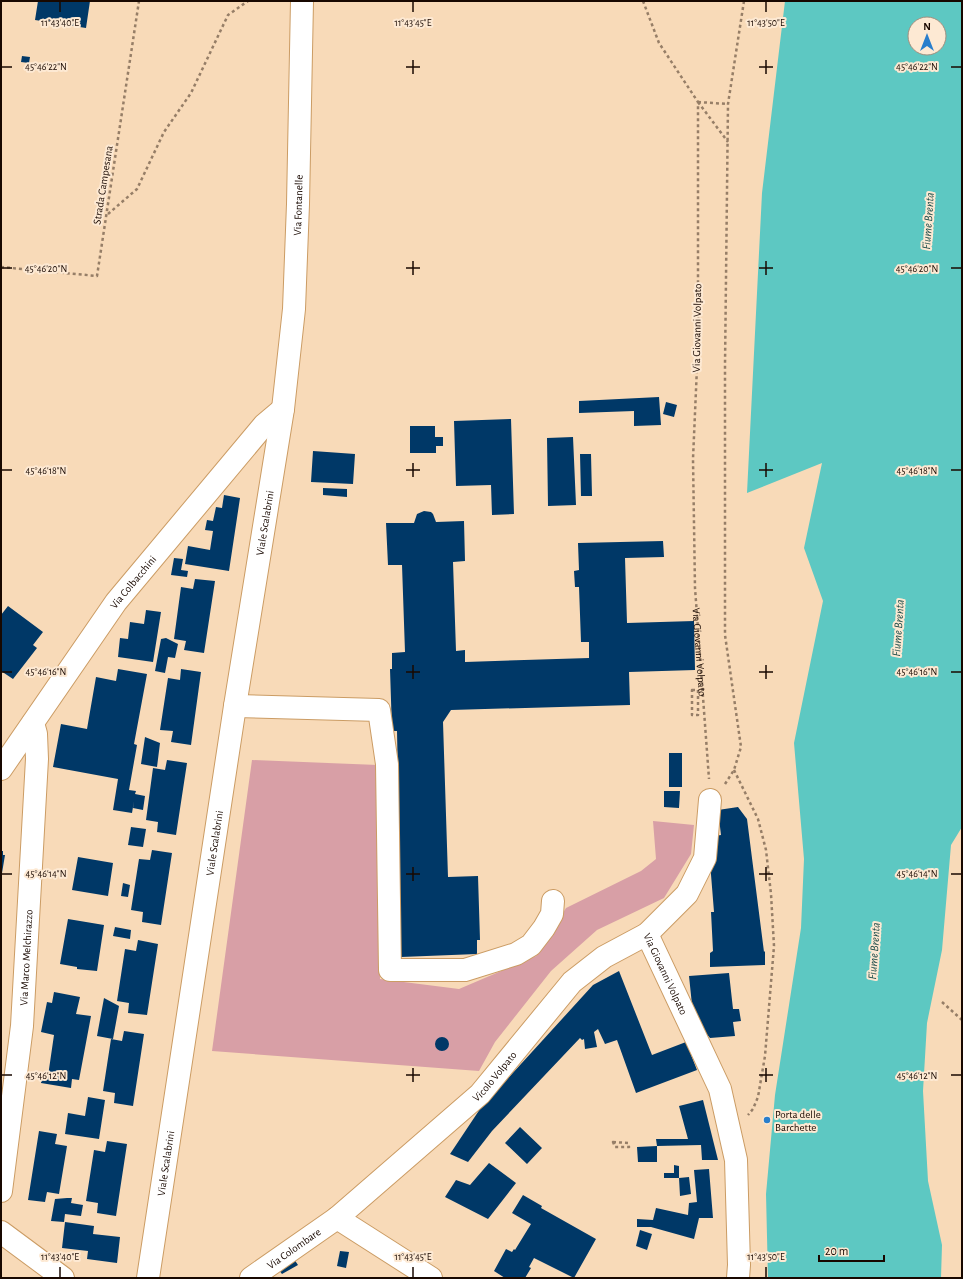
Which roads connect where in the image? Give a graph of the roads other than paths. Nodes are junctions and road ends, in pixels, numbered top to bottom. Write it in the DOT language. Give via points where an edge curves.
graph roads {
  1 [pos="302,1"];
  2 [pos="283,409"];
  3 [pos="235,706"];
  4 [pos="33,723"];
  5 [pos="1,770"];
  6 [pos="710,800"];
  7 [pos="553,901"];
  8 [pos="647,934"];
  9 [pos="1,1191"];
  10 [pos="337,1218"];
  11 [pos="1,1232"];
  12 [pos="63,1278"];
  13 [pos="148,1278"];
  14 [pos="251,1278"];
  15 [pos="431,1278"];
  16 [pos="738,1278"];
  1 -- 2 [label="street, Via Fontanelle" via="294,309"];
  2 -- 3 [label="street, Viale Scalabrini"];
  2 -- 4 [label="street, Via Colbacchini" via="264,425 116,602"];
  3 -- 7 [label="street" via="379,710 386,764 390,970 465,970 516,954 531,945 544,928 552,914"];
  3 -- 13 [label="street, Viale Scalabrini"];
  4 -- 5 [label="street, Via Colbacchini"];
  4 -- 9 [label="street, Via Marco Melchirazzo" via="37,759 22,1026"];
  6 -- 8 [label="street, Via Giovanni Volpato" via="705,858 687,894"];
  8 -- 10 [label="street, Vicolo Volpato" via="604,957 572,982 480,1094"];
  8 -- 16 [label="street, Via Giovanni Volpato" via="720,1089 736,1160"];
  10 -- 14 [label="street, Via Colombare"];
  10 -- 15 [label="street"];
  11 -- 12 [label="street"];
}
